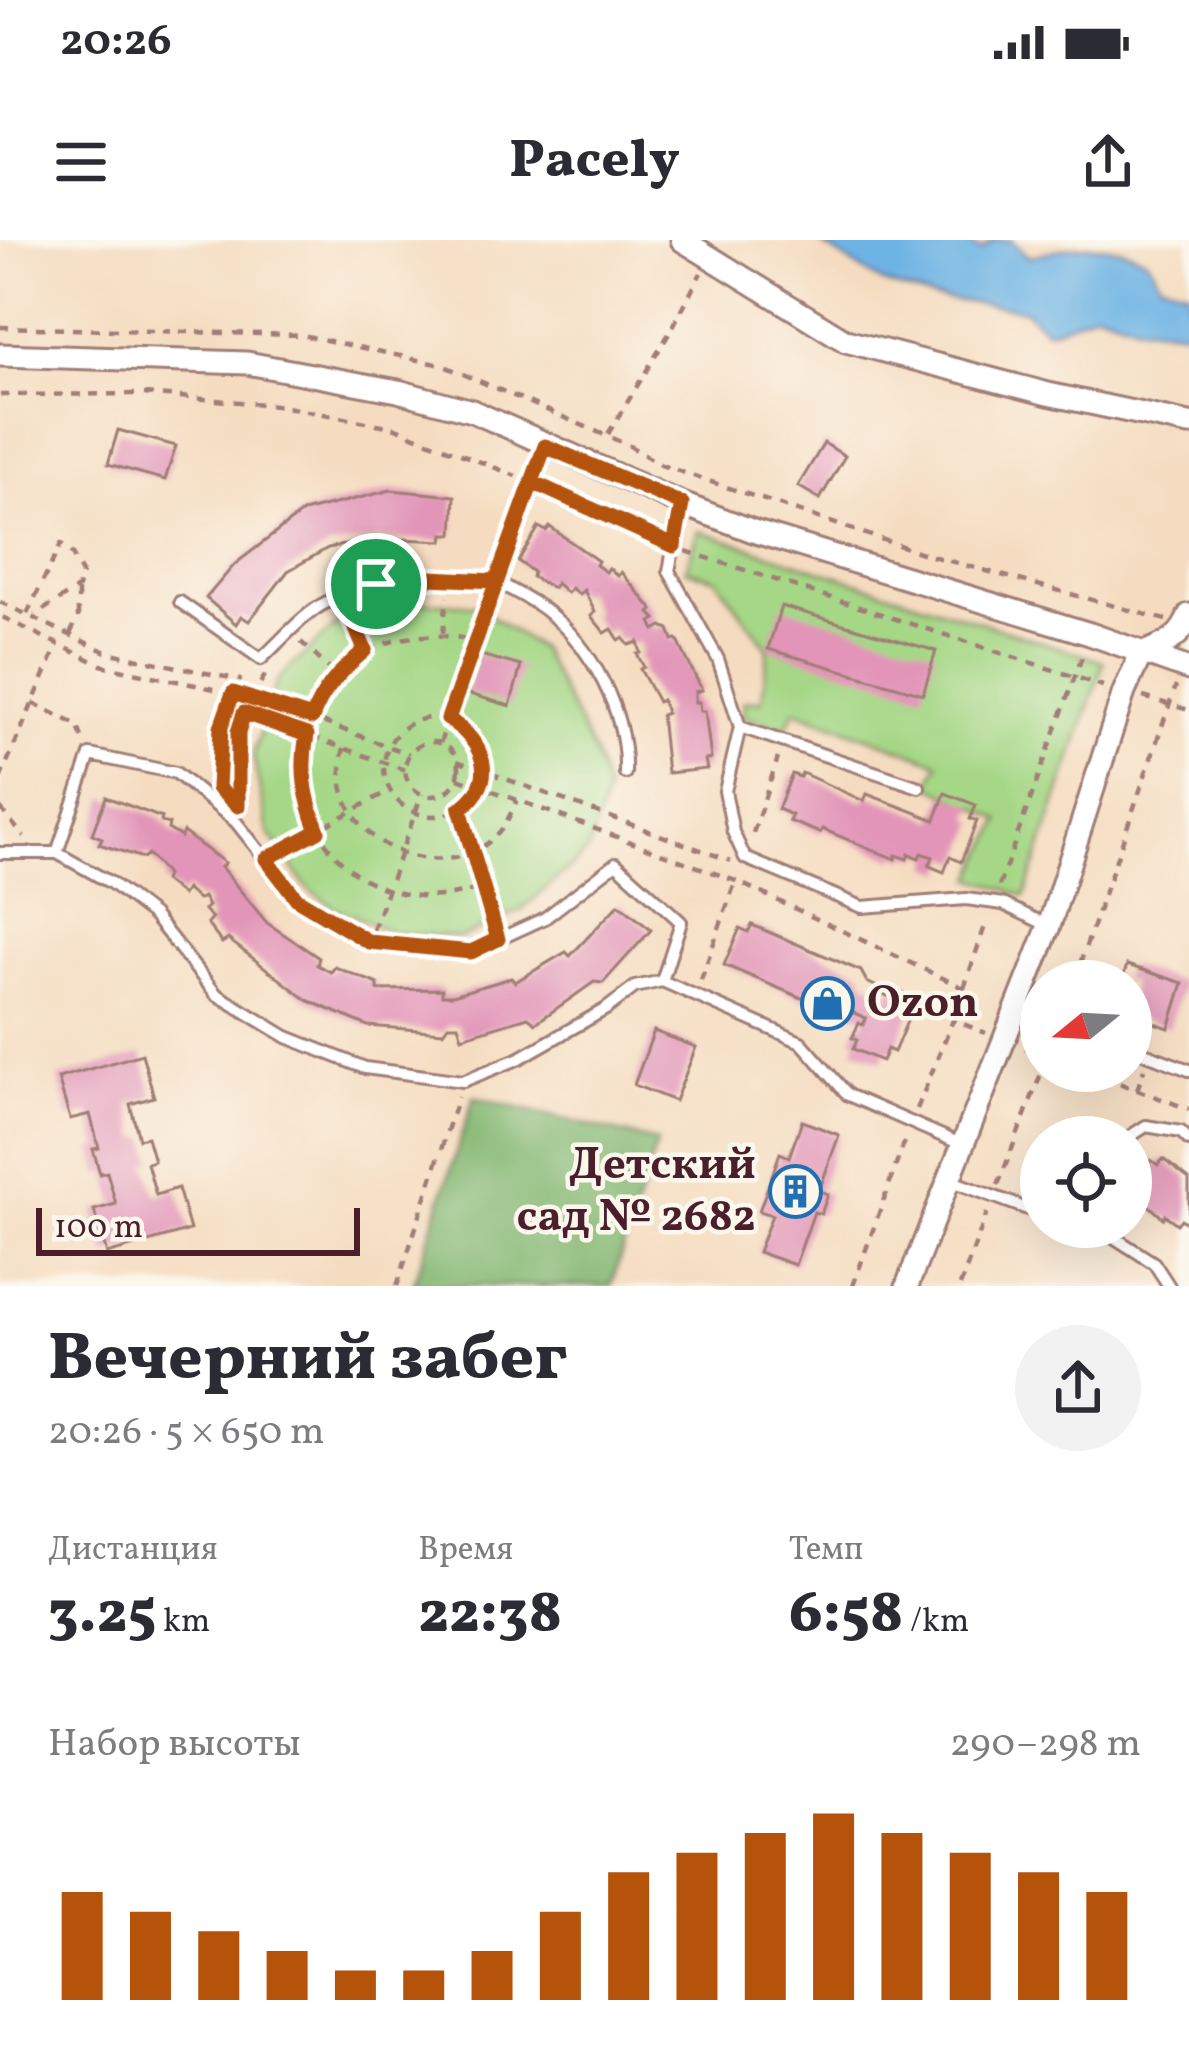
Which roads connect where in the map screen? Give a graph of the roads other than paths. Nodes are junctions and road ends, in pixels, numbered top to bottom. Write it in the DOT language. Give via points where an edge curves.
graph roads {
  1 [pos="682,240"];
  2 [pos="0,355"];
  3 [pos="1189,424"];
  4 [pos="545,446"];
  5 [pos="682,504"];
  6 [pos="496,581"];
  7 [pos="180,602"];
  8 [pos="1189,615"];
  9 [pos="1141,654"];
  10 [pos="1186,668"];
  11 [pos="740,727"];
  12 [pos="625,773"];
  13 [pos="919,788"];
  14 [pos="0,853"];
  15 [pos="57,853"];
  16 [pos="1049,926"];
  17 [pos="662,980"];
  18 [pos="1018,1006"];
  19 [pos="1152,1055"];
  20 [pos="1187,1066"];
  21 [pos="1152,1127"];
  22 [pos="1189,1140"];
  23 [pos="963,1145"];
  24 [pos="949,1180"];
  25 [pos="1020,1206"];
  26 [pos="1131,1248"];
  27 [pos="907,1286"];
  28 [pos="1169,1286"];
  1 -- 3 [label="street" via="846,341"];
  2 -- 4 [label="street" via="247,363 472,411"];
  4 -- 5 [label="street"];
  4 -- 6 [label="lane"];
  5 -- 9 [label="street"];
  5 -- 11 [label="lane" via="669,572 718,659"];
  6 -- 7 [label="lane" via="376,584 323,603 261,659"];
  6 -- 12 [label="lane" via="547,611 598,668 626,745"];
  8 -- 9 [label="street" via="1171,642"];
  9 -- 10 [label="street"];
  9 -- 16 [label="street"];
  11 -- 13 [label="lane"];
  11 -- 16 [label="lane" via="725,791 745,858 862,907 967,899 1004,904"];
  14 -- 15 [label="lane"];
  15 -- 17 [label="lane" via="153,915 216,994 287,1037 365,1068 463,1082 520,1058 635,987"];
  15 -- 17 [label="lane" via="90,755 176,772 236,822 297,899 369,942 471,952 545,917 616,862 682,922"];
  16 -- 18 [label="street"];
  17 -- 23 [label="lane" via="802,1042 848,1095"];
  18 -- 23 [label="street"];
  19 -- 20 [label="lane"];
  21 -- 22 [label="lane"];
  23 -- 24 [label="street"];
  24 -- 25 [label="lane"];
  24 -- 27 [label="street"];
  26 -- 28 [label="lane"];
}
